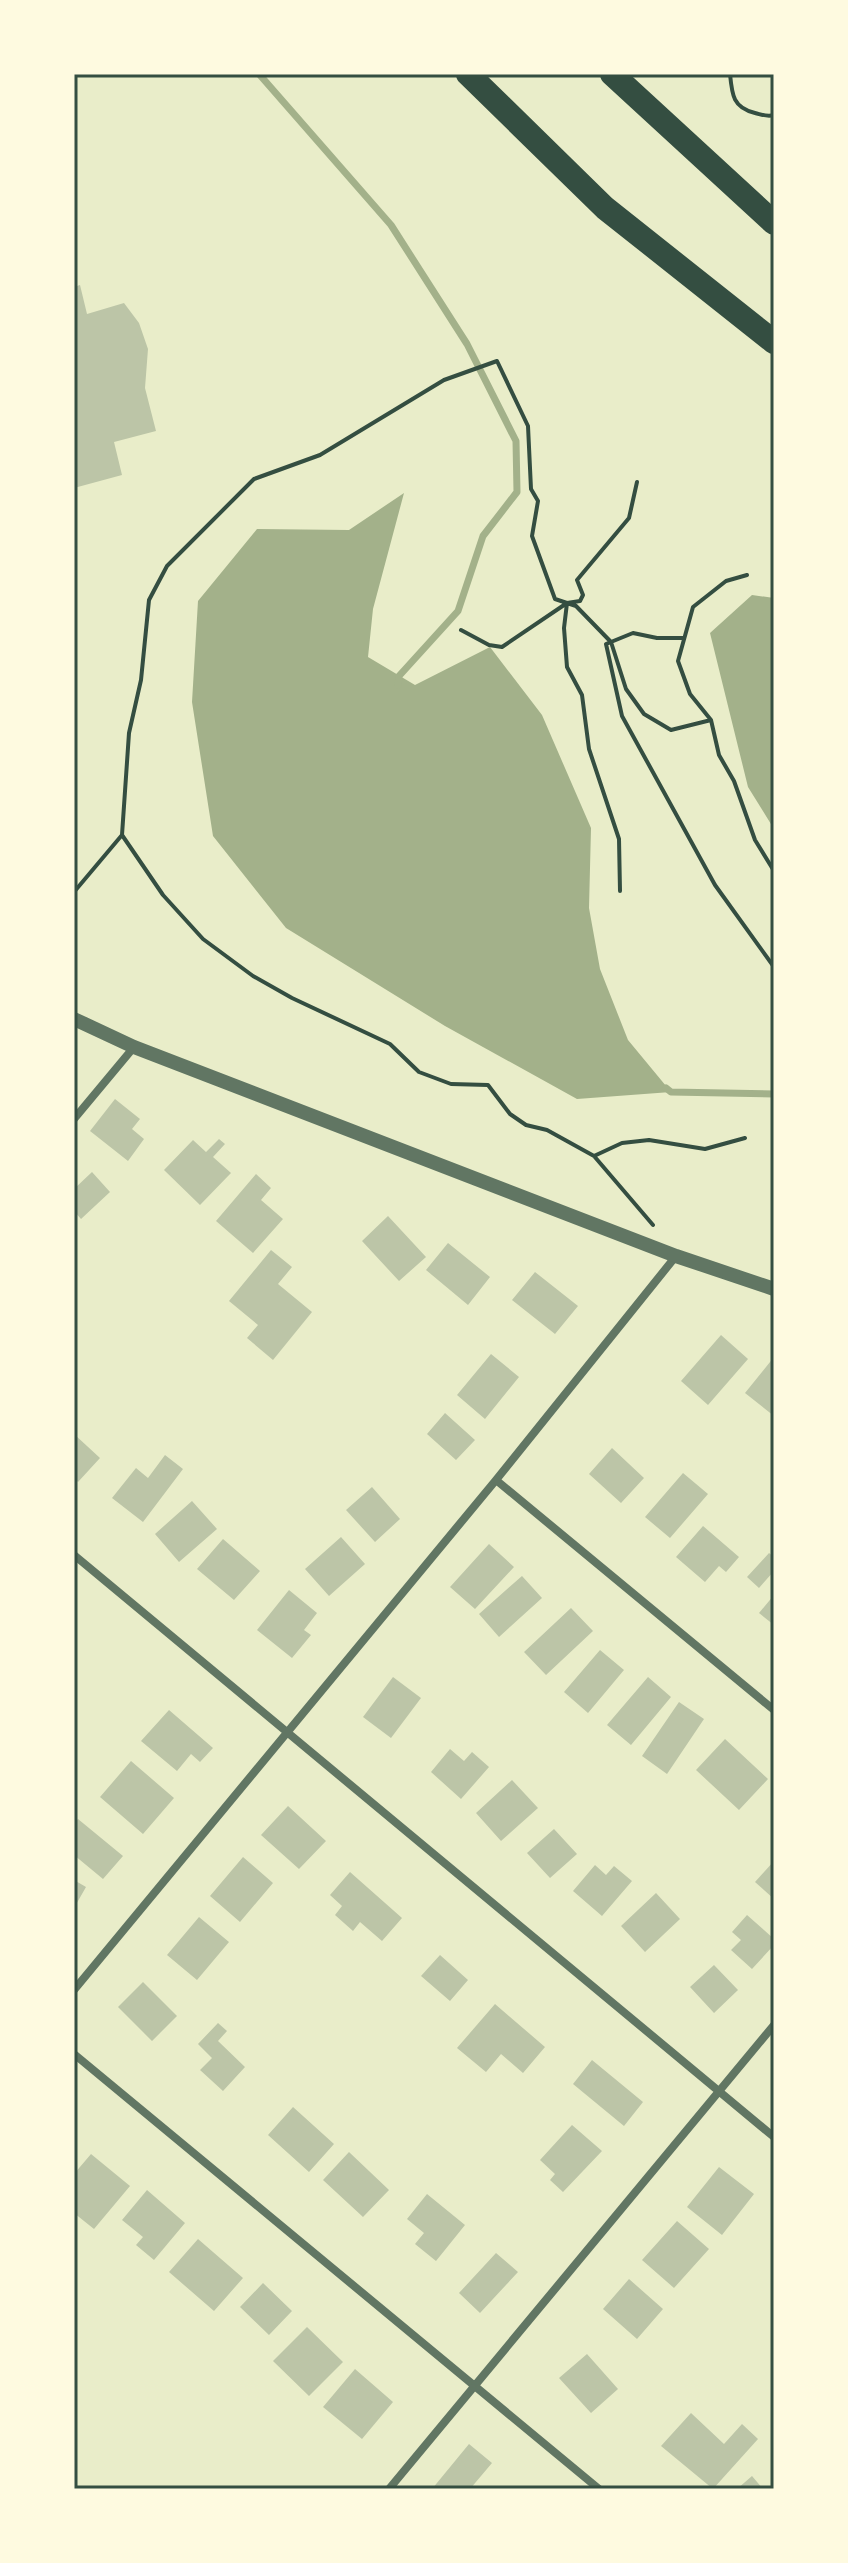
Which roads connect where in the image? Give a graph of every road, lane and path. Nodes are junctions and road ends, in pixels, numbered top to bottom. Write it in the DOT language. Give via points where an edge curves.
graph roads {
  1 [pos="468,74"];
  2 [pos="612,74"];
  3 [pos="730,74"];
  4 [pos="774,115"];
  5 [pos="774,223"];
  6 [pos="774,342"];
  7 [pos="637,482"];
  8 [pos="747,575"];
  9 [pos="567,603"];
  10 [pos="461,630"];
  11 [pos="684,638"];
  12 [pos="611,642"];
  13 [pos="711,720"];
  14 [pos="122,835"];
  15 [pos="774,871"];
  16 [pos="620,891"];
  17 [pos="74,892"];
  18 [pos="774,967"];
  19 [pos="74,1019"];
  20 [pos="134,1047"];
  21 [pos="74,1119"];
  22 [pos="745,1138"];
  23 [pos="594,1156"];
  24 [pos="676,1256"];
  25 [pos="774,1289"];
  26 [pos="496,1480"];
  27 [pos="74,1555"];
  28 [pos="774,1710"];
  29 [pos="287,1733"];
  30 [pos="74,1990"];
  31 [pos="774,2025"];
  32 [pos="74,2054"];
  33 [pos="719,2091"];
  34 [pos="774,2137"];
  35 [pos="474,2386"];
  36 [pos="389,2489"];
  37 [pos="599,2489"];
  1 -- 6 [label="highway" via="605,208"];
  2 -- 5 [label="highway"];
  3 -- 4 [label="path" via="733,99 742,110"];
  7 -- 9 [label="path" via="629,518 577,580 580,601"];
  8 -- 11 [label="path" via="726,581 693,607"];
  9 -- 10 [label="path" via="502,647"];
  9 -- 12 [label="path"];
  9 -- 14 [label="path" via="555,599 532,536 538,501 531,489 528,426 497,361 444,380 320,455 254,479 167,566 149,600 129,733"];
  9 -- 16 [label="path" via="567,667 582,695 589,749 619,839"];
  11 -- 12 [label="path" via="633,633"];
  11 -- 13 [label="path" via="678,661 690,694"];
  12 -- 13 [label="path" via="626,689 644,714 671,730"];
  12 -- 18 [label="path" via="606,644 622,716 715,885"];
  13 -- 15 [label="path" via="719,755"];
  14 -- 17 [label="path"];
  14 -- 23 [label="path" via="163,895 203,939 253,976 390,1044 419,1072 451,1084 488,1085 510,1114 526,1125 547,1130"];
  19 -- 20 [label="street"];
  20 -- 21 [label="street"];
  20 -- 24 [label="street"];
  22 -- 23 [label="path" via="705,1149 649,1140 622,1143"];
  23 -- 24 [label="path"];
  24 -- 25 [label="street"];
  24 -- 26 [label="street"];
  26 -- 28 [label="street"];
  26 -- 29 [label="street"];
  27 -- 29 [label="street"];
  29 -- 30 [label="street"];
  29 -- 33 [label="street"];
  31 -- 33 [label="street"];
  32 -- 35 [label="street"];
  33 -- 34 [label="street"];
  33 -- 35 [label="street"];
  35 -- 36 [label="street"];
  35 -- 37 [label="street"];
}
